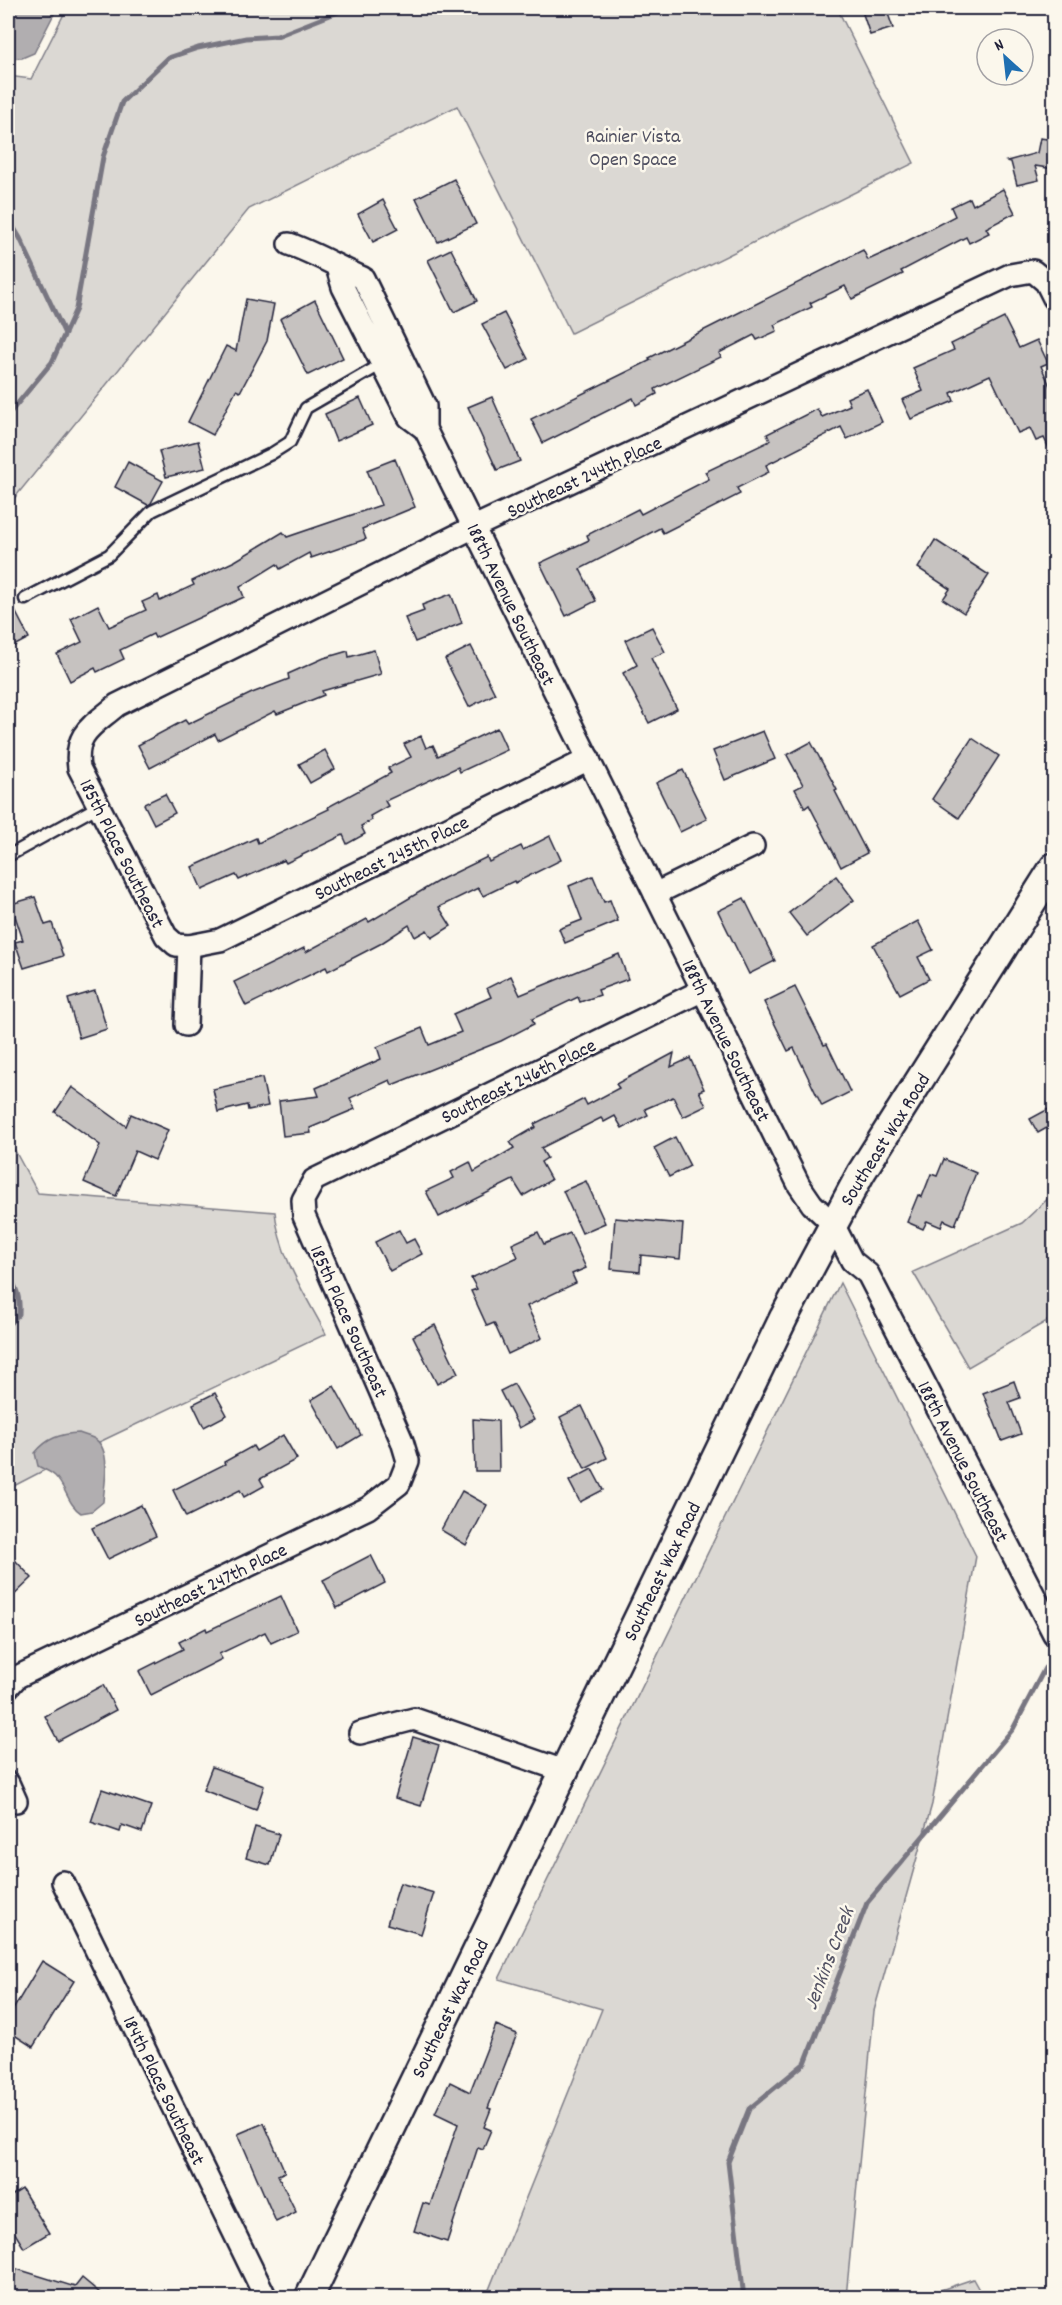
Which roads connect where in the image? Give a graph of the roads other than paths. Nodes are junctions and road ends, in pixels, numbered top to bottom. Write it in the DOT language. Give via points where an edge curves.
graph roads {
  1 [pos="289,244"];
  2 [pos="337,267"];
  3 [pos="1054,298"];
  4 [pos="382,364"];
  5 [pos="425,429"];
  6 [pos="474,527"];
  7 [pos="25,599"];
  8 [pos="82,736"];
  9 [pos="589,759"];
  10 [pos="99,806"];
  11 [pos="753,846"];
  12 [pos="8,856"];
  13 [pos="1054,867"];
  14 [pos="655,894"];
  15 [pos="189,946"];
  16 [pos="703,990"];
  17 [pos="186,1025"];
  18 [pos="334,1170"];
  19 [pos="833,1224"];
  20 [pos="399,1484"];
  21 [pos="1054,1634"];
  22 [pos="12,1682"];
  23 [pos="360,1733"];
  24 [pos="564,1771"];
  25 [pos="63,1882"];
  26 [pos="266,2298"];
  27 [pos="309,2298"];
  1 -- 2 [label="street, 188th Avenue Southeast" via="315,253"];
  2 -- 4 [label="street, 188th Avenue Southeast"];
  2 -- 5 [label="street, 188th Avenue Southeast" via="363,278 425,406"];
  3 -- 6 [label="street, Southeast 244th Place" via="1046,282 1033,271 1010,275"];
  4 -- 5 [label="street, 188th Avenue Southeast" via="409,417"];
  4 -- 7 [label="lane" via="306,408 290,442 152,511 109,555"];
  5 -- 6 [label="street, 188th Avenue Southeast"];
  6 -- 8 [label="street, Southeast 244th Place" via="117,705"];
  6 -- 9 [label="street, 188th Avenue Southeast"];
  8 -- 10 [label="street, 185th Place Southeast" via="77,755 79,768"];
  9 -- 14 [label="street, 188th Avenue Southeast"];
  9 -- 15 [label="street, Southeast 245th Place" via="220,940"];
  10 -- 12 [label="lane"];
  10 -- 15 [label="street, 185th Place Southeast" via="166,936 176,945"];
  11 -- 14 [label="street"];
  13 -- 19 [label="street, Southeast Wax Road" via="861,1173"];
  14 -- 16 [label="street, 188th Avenue Southeast"];
  15 -- 17 [label="street"];
  16 -- 18 [label="street, Southeast 246th Place"];
  16 -- 19 [label="street, 188th Avenue Southeast" via="800,1185 812,1204"];
  18 -- 20 [label="street, 185th Place Southeast" via="314,1180 303,1200 304,1216 402,1441 408,1461"];
  19 -- 21 [label="street, 188th Avenue Southeast" via="852,1261 868,1274"];
  19 -- 24 [label="street, Southeast Wax Road"];
  20 -- 22 [label="street, Southeast 247th Place" via="368,1508"];
  23 -- 24 [label="street" via="414,1719"];
  24 -- 27 [label="street, Southeast Wax Road"];
  25 -- 26 [label="street, 184th Place Southeast"];
}
